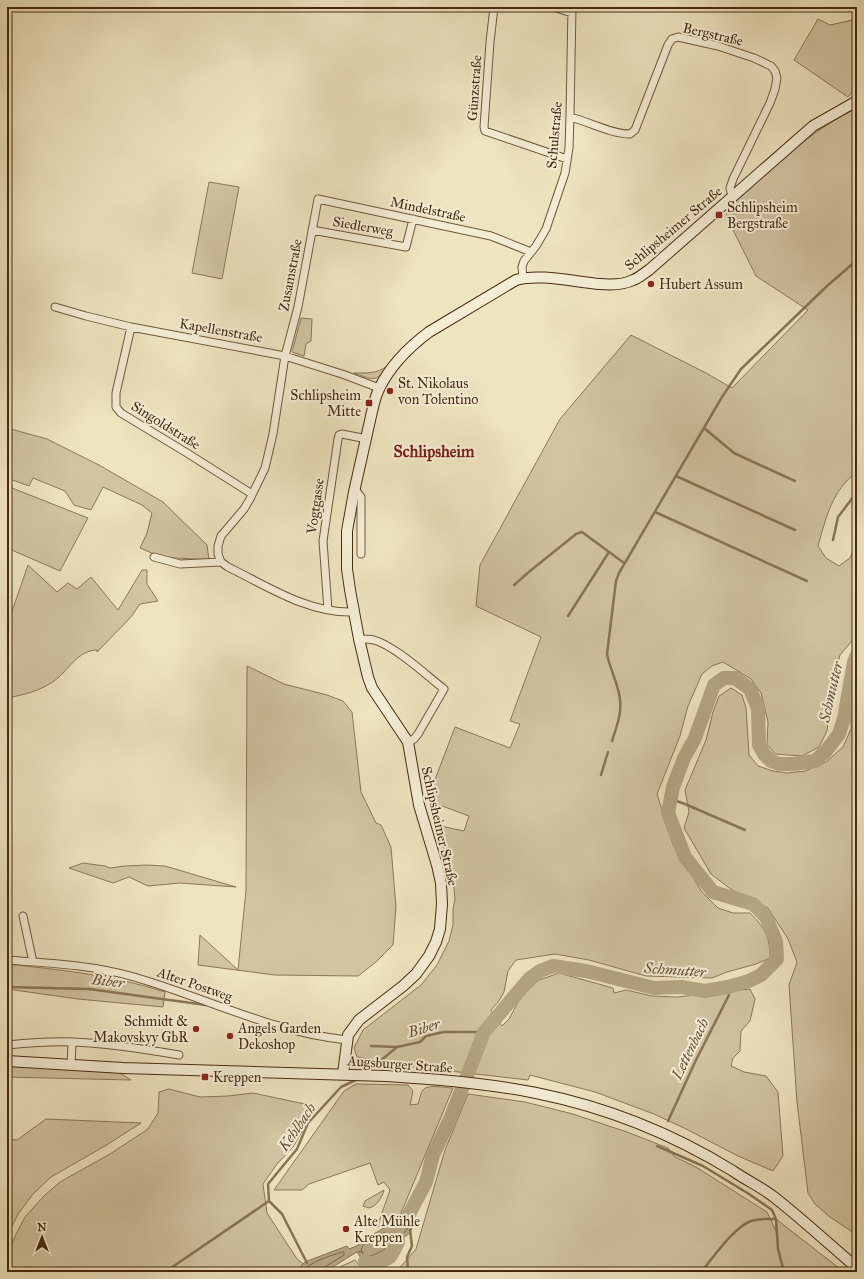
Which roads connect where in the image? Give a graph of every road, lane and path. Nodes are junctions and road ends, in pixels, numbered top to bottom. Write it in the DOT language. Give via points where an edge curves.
graph roads {
  1 [pos="494,7"];
  2 [pos="553,7"];
  3 [pos="572,10"];
  4 [pos="857,100"];
  5 [pos="570,117"];
  6 [pos="567,159"];
  7 [pos="732,196"];
  8 [pos="318,199"];
  9 [pos="413,219"];
  10 [pos="312,230"];
  11 [pos="530,252"];
  12 [pos="523,278"];
  13 [pos="55,307"];
  14 [pos="131,327"];
  15 [pos="285,356"];
  16 [pos="379,388"];
  17 [pos="366,439"];
  18 [pos="355,489"];
  19 [pos="252,494"];
  20 [pos="361,554"];
  21 [pos="154,557"];
  22 [pos="221,562"];
  23 [pos="328,610"];
  24 [pos="354,612"];
  25 [pos="359,639"];
  26 [pos="408,742"];
  27 [pos="24,916"];
  28 [pos="7,960"];
  29 [pos="33,962"];
  30 [pos="347,1040"];
  31 [pos="72,1042"];
  32 [pos="7,1045"];
  33 [pos="179,1055"];
  34 [pos="7,1062"];
  35 [pos="71,1066"];
  36 [pos="346,1074"];
  37 [pos="857,1268"];
  1 -- 6 [label="street, Günzstraße" via="485,131"];
  2 -- 3 [label="street"];
  3 -- 5 [label="street, Schulstraße"];
  4 -- 7 [label="street, Schlipsheimer Straße" via="814,126"];
  5 -- 6 [label="street, Schulstraße"];
  5 -- 7 [label="street, Bergstraße" via="622,134 630,134 635,130 668,45 672,39 678,37 718,46 771,66 777,78 775,90 733,179 730,188"];
  6 -- 11 [label="street, Schulstraße" via="565,173 546,229"];
  7 -- 12 [label="street, Schlipsheimer Straße" via="649,270 634,280 612,285 540,277"];
  8 -- 9 [label="street, Mindelstraße"];
  8 -- 10 [label="street, Zusamstraße"];
  9 -- 10 [label="street, Siedlerweg" via="406,246"];
  9 -- 11 [label="street, Mindelstraße" via="491,236"];
  10 -- 15 [label="street, Zusamstraße" via="298,307"];
  11 -- 12 [label="street, Schulstraße" via="522,267"];
  12 -- 16 [label="street, Schlipsheimer Straße" via="510,283 429,332 408,350"];
  13 -- 14 [label="street, Kapellenstraße"];
  14 -- 15 [label="street, Kapellenstraße"];
  14 -- 19 [label="street, Singoldstraße" via="116,393 116,407 121,413"];
  15 -- 16 [label="street, Kapellenstraße"];
  15 -- 19 [label="street, Zusamstraße" via="265,468"];
  16 -- 17 [label="street, Schlipsheimer Straße"];
  17 -- 18 [label="street, Schlipsheimer Straße"];
  17 -- 23 [label="street, Vogtgasse" via="342,434 338,439 323,541"];
  18 -- 20 [label="street" via="361,497"];
  18 -- 24 [label="street, Schlipsheimer Straße" via="348,524 347,548 347,568"];
  19 -- 22 [label="street, Zusamstraße" via="244,509 221,536 218,554"];
  21 -- 22 [label="street" via="180,564"];
  22 -- 23 [label="street" via="298,602"];
  23 -- 24 [label="street"];
  24 -- 25 [label="street, Schlipsheimer Straße"];
  25 -- 26 [label="street, Schlipsheimer Straße" via="372,688"];
  25 -- 26 [label="street" via="376,640 394,650 444,689 418,734"];
  26 -- 30 [label="street, Schlipsheimer Straße" via="419,805 441,883 440,929 429,956 416,974 359,1020"];
  27 -- 29 [label="street"];
  28 -- 29 [label="street, Alter Postweg"];
  29 -- 30 [label="street, Alter Postweg" via="102,969 133,976 273,1024 318,1037"];
  30 -- 36 [label="street, Schlipsheimer Straße"];
  31 -- 32 [label="street"];
  31 -- 33 [label="street"];
  31 -- 35 [label="street"];
  34 -- 35 [label="street, Augsburger Straße"];
  35 -- 36 [label="street, Augsburger Straße"];
  36 -- 37 [label="street, Augsburger Straße" via="447,1081 537,1093 624,1118 662,1133 713,1159 773,1196"];
}
